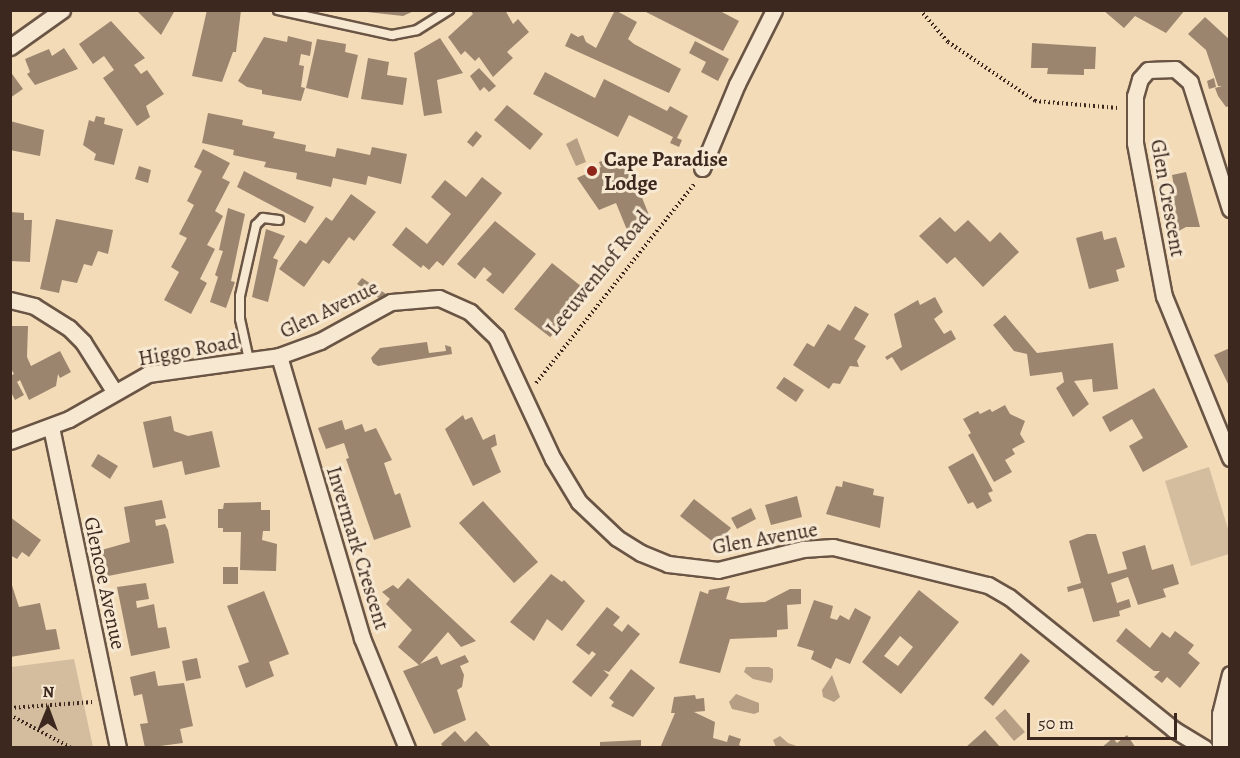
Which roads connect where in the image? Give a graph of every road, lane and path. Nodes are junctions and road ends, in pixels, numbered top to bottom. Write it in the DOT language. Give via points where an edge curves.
graph roads {
  1 [pos="62,10"];
  2 [pos="278,10"];
  3 [pos="449,10"];
  4 [pos="774,10"];
  5 [pos="920,10"];
  6 [pos="10,47"];
  7 [pos="1133,109"];
  8 [pos="1223,162"];
  9 [pos="702,168"];
  10 [pos="1230,209"];
  11 [pos="279,220"];
  12 [pos="10,300"];
  13 [pos="279,356"];
  14 [pos="249,360"];
  15 [pos="114,391"];
  16 [pos="525,397"];
  17 [pos="51,427"];
  18 [pos="10,441"];
  19 [pos="1230,458"];
  20 [pos="1230,674"];
  21 [pos="108,700"];
  22 [pos="10,708"];
  23 [pos="10,715"];
  24 [pos="70,747"];
  25 [pos="118,747"];
  26 [pos="407,747"];
  27 [pos="1205,747"];
  28 [pos="1220,747"];
  1 -- 6 [label="street"];
  2 -- 3 [label="lane" via="392,35 417,30"];
  4 -- 9 [label="street"];
  5 -- 7 [label="path" via="948,42 1035,100"];
  7 -- 8 [label="street, Glen Crescent" via="1137,85 1148,70 1169,68 1180,72 1190,82"];
  7 -- 19 [label="street, Glen Crescent" via="1136,153 1164,296"];
  8 -- 10 [label="street"];
  9 -- 16 [label="path, Leeuwenhof Road" via="693,187"];
  11 -- 14 [label="lane" via="263,218 256,225 240,296 240,319"];
  12 -- 15 [label="street" via="34,306 69,328 83,342"];
  13 -- 14 [label="street, Higgo Road"];
  13 -- 16 [label="street, Glen Avenue" via="320,341 391,302 438,298 485,324 505,351"];
  13 -- 26 [label="street, Invermark Crescent" via="360,629"];
  14 -- 15 [label="street, Higgo Road" via="148,374"];
  15 -- 17 [label="street, Higgo Road"];
  16 -- 27 [label="street, Glen Avenue" via="553,459 579,502 617,538 641,553 668,564 718,570 803,549 833,547 988,585 1009,597 1173,729"];
  17 -- 18 [label="street, Higgo Road"];
  17 -- 21 [label="street, Glencoe Avenue"];
  20 -- 28 [label="street" via="1220,714"];
  21 -- 22 [label="path"];
  21 -- 25 [label="street, Glencoe Avenue"];
  23 -- 24 [label="path"];
}
